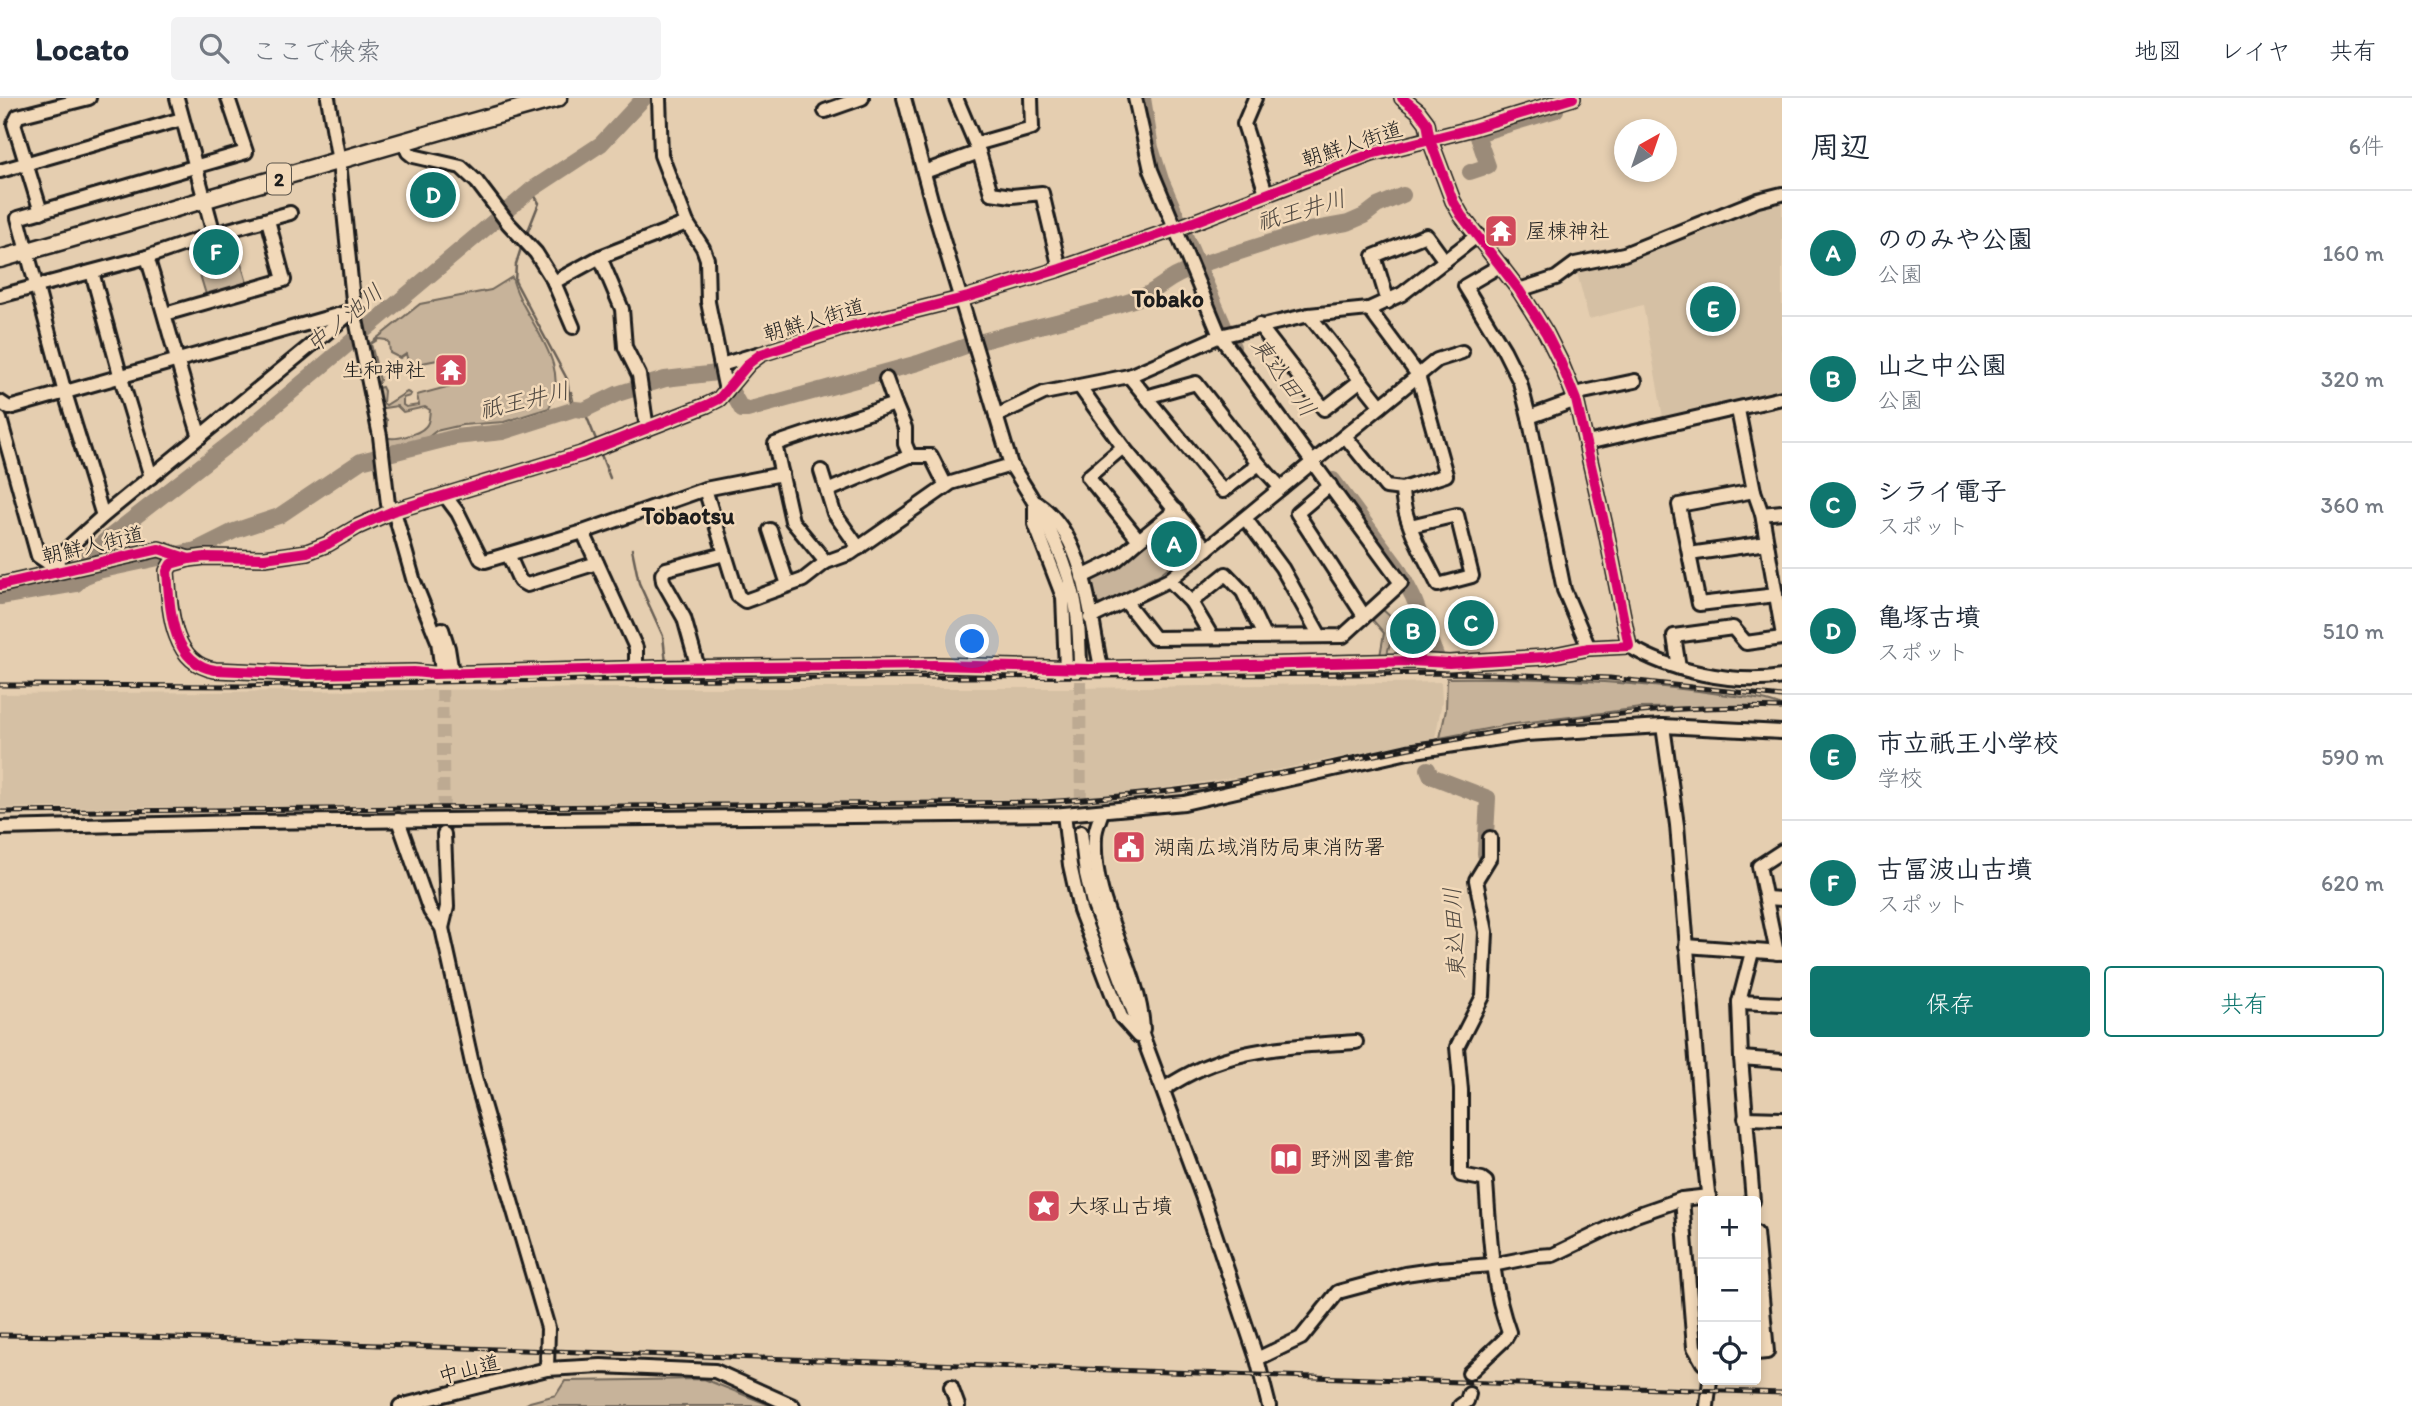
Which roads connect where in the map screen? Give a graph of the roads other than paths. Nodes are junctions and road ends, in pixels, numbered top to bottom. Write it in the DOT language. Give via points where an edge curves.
graph roads {
  1 [pos="89,98"];
  2 [pos="177,98"];
  3 [pos="228,98"];
  4 [pos="328,98"];
  5 [pos="558,98"];
  6 [pos="659,98"];
  7 [pos="862,98"];
  8 [pos="904,98"];
  9 [pos="957,98"];
  10 [pos="1031,98"];
  11 [pos="1135,98"];
  12 [pos="1255,98"];
  13 [pos="1402,98"];
  14 [pos="1573,98"];
  15 [pos="825,111"];
  16 [pos="182,119"];
  17 [pos="1430,140"];
  18 [pos="403,141"];
  19 [pos="977,148"];
  20 [pos="339,162"];
  21 [pos="26,163"];
  22 [pos="196,168"];
  23 [pos="0,171"];
  24 [pos="924,172"];
  25 [pos="1266,193"];
  26 [pos="1782,194"];
  27 [pos="204,200"];
  28 [pos="41,212"];
  29 [pos="290,213"];
  30 [pos="268,220"];
  31 [pos="687,223"];
  32 [pos="1180,227"];
  33 [pos="214,234"];
  34 [pos="1478,236"];
  35 [pos="28,251"];
  36 [pos="147,257"];
  37 [pos="600,257"];
  38 [pos="0,259"];
  39 [pos="1445,261"];
  40 [pos="1500,265"];
  41 [pos="1060,269"];
  42 [pos="92,271"];
  43 [pos="554,282"];
  44 [pos="37,287"];
  45 [pos="1519,290"];
  46 [pos="0,296"];
  47 [pos="960,298"];
  48 [pos="1388,302"];
  49 [pos="1369,309"];
  50 [pos="165,314"];
  51 [pos="355,314"];
  52 [pos="1309,315"];
  53 [pos="1259,325"];
  54 [pos="573,327"];
  55 [pos="1220,336"];
  56 [pos="1462,352"];
  57 [pos="761,354"];
  58 [pos="176,361"];
  59 [pos="721,370"];
  60 [pos="1418,375"];
  61 [pos="1129,376"];
  62 [pos="121,378"];
  63 [pos="886,379"];
  64 [pos="1360,380"];
  65 [pos="1635,382"];
  66 [pos="1080,387"];
  67 [pos="729,388"];
  68 [pos="65,393"];
  69 [pos="1146,397"];
  70 [pos="1575,397"];
  71 [pos="1782,398"];
  72 [pos="2,403"];
  73 [pos="895,404"];
  74 [pos="1381,406"];
  75 [pos="1738,410"];
  76 [pos="996,416"];
  77 [pos="1529,417"];
  78 [pos="0,419"];
  79 [pos="647,429"];
  80 [pos="200,437"];
  81 [pos="1341,439"];
  82 [pos="1587,443"];
  83 [pos="1124,447"];
  84 [pos="910,456"];
  85 [pos="1313,461"];
  86 [pos="1259,464"];
  87 [pos="1011,465"];
  88 [pos="821,471"];
  89 [pos="782,474"];
  90 [pos="151,477"];
  91 [pos="1330,485"];
  92 [pos="946,486"];
  93 [pos="1281,488"];
  94 [pos="705,489"];
  95 [pos="1402,489"];
  96 [pos="827,491"];
  97 [pos="1754,491"];
  98 [pos="446,497"];
  99 [pos="1035,502"];
  100 [pos="1176,510"];
  101 [pos="393,512"];
  102 [pos="1782,512"];
  103 [pos="1762,514"];
  104 [pos="103,516"];
  105 [pos="1245,518"];
  106 [pos="1410,526"];
  107 [pos="770,530"];
  108 [pos="583,532"];
  109 [pos="1139,540"];
  110 [pos="1767,543"];
  111 [pos="859,548"];
  112 [pos="1207,549"];
  113 [pos="508,554"];
  114 [pos="725,554"];
  115 [pos="1689,554"];
  116 [pos="186,558"];
  117 [pos="827,562"];
  118 [pos="597,563"];
  119 [pos="53,570"];
  120 [pos="1082,577"];
  121 [pos="1169,580"];
  122 [pos="0,585"];
  123 [pos="788,585"];
  124 [pos="1776,596"];
  125 [pos="1125,601"];
  126 [pos="1191,601"];
  127 [pos="1364,616"];
  128 [pos="1090,618"];
  129 [pos="1782,630"];
  130 [pos="1264,636"];
  131 [pos="1320,636"];
  132 [pos="1213,637"];
  133 [pos="1782,638"];
  134 [pos="1629,646"];
  135 [pos="1589,648"];
  136 [pos="1080,663"];
  137 [pos="1101,667"];
  138 [pos="698,668"];
  139 [pos="1679,668"];
  140 [pos="636,669"];
  141 [pos="1066,669"];
  142 [pos="447,673"];
  143 [pos="1782,677"];
  144 [pos="1663,726"];
  145 [pos="1782,732"];
  146 [pos="1102,811"];
  147 [pos="1064,814"];
  148 [pos="398,820"];
  149 [pos="0,828"];
  150 [pos="1081,832"];
  151 [pos="444,834"];
  152 [pos="1490,838"];
  153 [pos="1782,851"];
  154 [pos="1766,898"];
  155 [pos="1782,898"];
  156 [pos="442,928"];
  157 [pos="1686,946"];
  158 [pos="1752,952"];
  159 [pos="1780,953"];
  160 [pos="1739,1002"];
  161 [pos="1782,1004"];
  162 [pos="1356,1042"];
  163 [pos="1144,1043"];
  164 [pos="1741,1058"];
  165 [pos="1782,1061"];
  166 [pos="1164,1089"];
  167 [pos="1745,1118"];
  168 [pos="1782,1119"];
  169 [pos="1709,1196"];
  170 [pos="1753,1196"];
  171 [pos="1682,1199"];
  172 [pos="1698,1199"];
  173 [pos="1758,1259"];
  174 [pos="1492,1265"];
  175 [pos="1761,1353"];
  176 [pos="1698,1354"];
  177 [pos="1257,1359"];
  178 [pos="547,1369"];
  179 [pos="1469,1373"];
  180 [pos="1709,1385"];
  181 [pos="951,1387"];
  182 [pos="1469,1394"];
  183 [pos="400,1406"];
  184 [pos="793,1406"];
  185 [pos="958,1406"];
  186 [pos="1269,1406"];
  187 [pos="1460,1406"];
  188 [pos="1707,1406"];
  1 -- 21 [label="street" via="18,116 15,124"];
  2 -- 16 [label="street"];
  3 -- 22 [label="street" via="246,152"];
  4 -- 20 [label="street"];
  5 -- 18 [label="main road, 2"];
  6 -- 31 [label="street" via="661,155"];
  7 -- 15 [label="street"];
  8 -- 24 [label="street"];
  9 -- 19 [label="street"];
  10 -- 19 [label="street" via="1032,128"];
  11 -- 32 [label="street" via="1151,170"];
  12 -- 25 [label="street" via="1244,124"];
  13 -- 17 [label="street" via="1427,122"];
  14 -- 17 [label="street, 朝鮮人街道"];
  16 -- 21 [label="street"];
  16 -- 22 [label="street"];
  17 -- 25 [label="street, 朝鮮人街道" via="1371,154"];
  17 -- 34 [label="street" via="1453,201"];
  18 -- 20 [label="main road, 2"];
  18 -- 43 [label="street" via="413,156 461,167"];
  19 -- 24 [label="street"];
  19 -- 41 [label="street" via="991,193 1042,193"];
  20 -- 27 [label="main road, 2"];
  20 -- 51 [label="street"];
  21 -- 23 [label="street"];
  21 -- 28 [label="street"];
  22 -- 27 [label="street"];
  22 -- 28 [label="street"];
  24 -- 47 [label="street"];
  25 -- 32 [label="street, 朝鮮人街道"];
  26 -- 45 [label="street" via="1624,254 1575,264 1556,278"];
  27 -- 33 [label="street"];
  27 -- 35 [label="main road, 2"];
  28 -- 35 [label="street" via="18,218"];
  29 -- 30 [label="street"];
  30 -- 33 [label="street"];
  30 -- 50 [label="street" via="284,279"];
  31 -- 37 [label="street"];
  31 -- 59 [label="street" via="707,259 708,302"];
  32 -- 41 [label="street, 朝鮮人街道"];
  32 -- 55 [label="street"];
  33 -- 36 [label="street"];
  34 -- 39 [label="street"];
  34 -- 40 [label="street"];
  35 -- 38 [label="main road, 2"];
  35 -- 44 [label="street"];
  36 -- 42 [label="street"];
  36 -- 50 [label="street"];
  37 -- 43 [label="street"];
  37 -- 79 [label="street" via="622,309 625,347 639,375"];
  39 -- 48 [label="street"];
  39 -- 48 [label="street" via="1426,235 1374,256"];
  40 -- 45 [label="street"];
  40 -- 77 [label="street" via="1465,286 1510,361"];
  41 -- 47 [label="street, 朝鮮人街道"];
  42 -- 44 [label="street"];
  42 -- 62 [label="street"];
  43 -- 54 [label="street"];
  44 -- 46 [label="street"];
  44 -- 68 [label="street"];
  45 -- 70 [label="street" via="1551,342"];
  47 -- 57 [label="street, 朝鮮人街道"];
  47 -- 76 [label="street"];
  48 -- 49 [label="street"];
  49 -- 52 [label="street"];
  49 -- 60 [label="street"];
  50 -- 58 [label="street"];
  51 -- 58 [label="street"];
  51 -- 80 [label="street"];
  51 -- 101 [label="street"];
  52 -- 53 [label="street"];
  52 -- 64 [label="street"];
  53 -- 55 [label="street"];
  53 -- 64 [label="street" via="1324,409"];
  55 -- 61 [label="street"];
  55 -- 85 [label="street"];
  56 -- 60 [label="street" via="1437,360"];
  57 -- 59 [label="street"];
  57 -- 67 [label="street, 朝鮮人街道"];
  58 -- 62 [label="street"];
  58 -- 80 [label="street"];
  59 -- 67 [label="street"];
  60 -- 74 [label="street"];
  60 -- 95 [label="street" via="1446,475"];
  61 -- 66 [label="street"];
  61 -- 69 [label="street"];
  62 -- 68 [label="street"];
  62 -- 90 [label="street"];
  63 -- 73 [label="street"];
  64 -- 74 [label="street"];
  65 -- 70 [label="street"];
  66 -- 76 [label="street" via="1045,393"];
  66 -- 83 [label="street"];
  67 -- 79 [label="street, 朝鮮人街道" via="719,399"];
  68 -- 72 [label="street"];
  68 -- 104 [label="street"];
  69 -- 86 [label="street" via="1196,383"];
  69 -- 86 [label="street" via="1223,491"];
  70 -- 77 [label="street"];
  70 -- 82 [label="street"];
  71 -- 75 [label="street"];
  72 -- 78 [label="street" via="7,415"];
  73 -- 84 [label="street"];
  73 -- 89 [label="street" via="775,444"];
  74 -- 81 [label="street"];
  75 -- 82 [label="street"];
  75 -- 97 [label="street"];
  76 -- 87 [label="street"];
  77 -- 135 [label="street" via="1564,590"];
  78 -- 119 [label="street" via="38,556"];
  79 -- 98 [label="street, 朝鮮人街道"];
  80 -- 90 [label="street"];
  81 -- 85 [label="street"];
  81 -- 95 [label="street" via="1385,487"];
  82 -- 134 [label="street"];
  83 -- 100 [label="street"];
  83 -- 109 [label="street" via="1088,477"];
  84 -- 92 [label="street" via="931,456"];
  84 -- 96 [label="street"];
  85 -- 91 [label="street"];
  85 -- 93 [label="street"];
  86 -- 93 [label="street"];
  87 -- 92 [label="street"];
  87 -- 99 [label="street"];
  88 -- 96 [label="street"];
  89 -- 94 [label="street"];
  89 -- 117 [label="street" via="792,520"];
  90 -- 104 [label="street"];
  91 -- 127 [label="street" via="1297,513"];
  91 -- 127 [label="street" via="1401,583"];
  92 -- 111 [label="street"];
  93 -- 105 [label="street"];
  94 -- 108 [label="street"];
  94 -- 114 [label="street"];
  95 -- 106 [label="street"];
  96 -- 111 [label="street" via="834,513"];
  97 -- 103 [label="street"];
  97 -- 115 [label="street" via="1679,505"];
  98 -- 101 [label="street, 朝鮮人街道"];
  98 -- 113 [label="street" via="481,559"];
  99 -- 120 [label="street" via="1053,514 1069,540"];
  99 -- 136 [label="street" via="1073,593"];
  99 -- 141 [label="street" via="1035,524 1063,597"];
  100 -- 109 [label="street"];
  100 -- 112 [label="street"];
  101 -- 116 [label="street, 朝鮮人街道" via="307,552 275,558"];
  101 -- 142 [label="street" via="419,595 427,599 440,621 448,648"];
  102 -- 103 [label="street"];
  103 -- 110 [label="street"];
  104 -- 119 [label="street" via="71,545"];
  105 -- 112 [label="street"];
  105 -- 131 [label="street" via="1282,568"];
  106 -- 106 [label="street" via="1438,585 1472,576 1457,515"];
  107 -- 123 [label="street"];
  108 -- 113 [label="street"];
  108 -- 118 [label="street"];
  109 -- 120 [label="street" via="1115,561"];
  110 -- 115 [label="street"];
  110 -- 124 [label="street"];
  111 -- 117 [label="street"];
  112 -- 121 [label="street"];
  113 -- 118 [label="street" via="520,581 527,585"];
  114 -- 123 [label="street" via="738,596 745,600"];
  114 -- 138 [label="street" via="666,569 662,574 684,618"];
  115 -- 124 [label="street" via="1699,604"];
  116 -- 119 [label="street, 朝鮮人街道" via="159,549 70,571"];
  116 -- 142 [label="street" via="171,564 167,571 171,613 174,631 201,668 309,674"];
  117 -- 123 [label="street"];
  118 -- 140 [label="street" via="636,648"];
  119 -- 122 [label="street, 朝鮮人街道"];
  120 -- 128 [label="street"];
  121 -- 125 [label="street"];
  121 -- 126 [label="street"];
  124 -- 129 [label="street"];
  125 -- 128 [label="street"];
  125 -- 132 [label="street" via="1154,638"];
  126 -- 130 [label="street" via="1226,574 1243,592"];
  126 -- 132 [label="street"];
  127 -- 131 [label="street" via="1343,636"];
  128 -- 137 [label="street"];
  130 -- 131 [label="street"];
  130 -- 132 [label="street"];
  133 -- 139 [label="street" via="1746,643 1733,628 1674,636"];
  134 -- 135 [label="street"];
  134 -- 139 [label="street"];
  135 -- 137 [label="street" via="1545,657 1449,663"];
  137 -- 141 [label="street"];
  138 -- 140 [label="street"];
  138 -- 141 [label="street" via="935,665"];
  139 -- 143 [label="street" via="1758,681"];
  140 -- 142 [label="street"];
  144 -- 145 [label="street"];
  144 -- 146 [label="street" via="1526,734 1408,752 1184,803"];
  144 -- 157 [label="street" via="1677,825"];
  146 -- 147 [label="street"];
  146 -- 163 [label="street" via="1095,835 1098,870 1141,1005"];
  147 -- 148 [label="street"];
  147 -- 163 [label="street" via="1080,910 1121,1017"];
  148 -- 149 [label="street"];
  148 -- 156 [label="street" via="430,911"];
  150 -- 163 [label="street" via="1093,903"];
  151 -- 156 [label="street" via="447,907"];
  152 -- 174 [label="street" via="1490,858 1476,880 1486,933 1483,996 1457,1047 1461,1175 1486,1182"];
  153 -- 154 [label="street" via="1759,866"];
  154 -- 155 [label="street"];
  154 -- 159 [label="street"];
  156 -- 178 [label="street" via="473,1068 548,1328"];
  157 -- 158 [label="street"];
  157 -- 169 [label="street"];
  158 -- 159 [label="street"];
  158 -- 160 [label="street"];
  160 -- 161 [label="street"];
  160 -- 164 [label="street"];
  162 -- 166 [label="street" via="1233,1055 1184,1075"];
  163 -- 166 [label="street"];
  164 -- 165 [label="street"];
  164 -- 167 [label="street"];
  166 -- 177 [label="street"];
  167 -- 168 [label="street"];
  167 -- 170 [label="street"];
  171 -- 172 [label="street"];
  171 -- 174 [label="street" via="1636,1215 1553,1255"];
  171 -- 176 [label="street"];
  173 -- 175 [label="street" via="1767,1352"];
  174 -- 177 [label="street" via="1405,1274 1338,1292 1301,1338"];
  174 -- 179 [label="street" via="1509,1332"];
  177 -- 186 [label="street"];
  178 -- 183 [label="street, 中山道"];
  178 -- 184 [label="street, 中山道" via="601,1366 715,1371"];
  180 -- 188 [label="street"];
  181 -- 185 [label="street"];
  182 -- 187 [label="street"];
}
